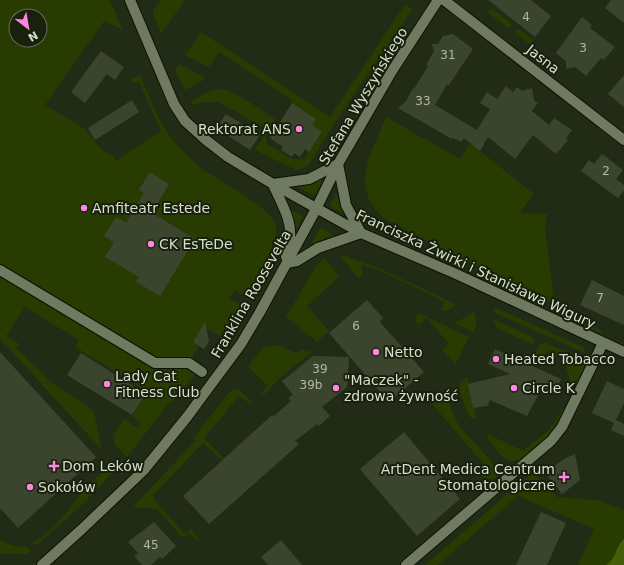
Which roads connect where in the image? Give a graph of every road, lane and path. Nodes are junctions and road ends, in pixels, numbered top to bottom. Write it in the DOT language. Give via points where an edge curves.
graph roads {
  1 [pos="130,0"];
  2 [pos="438,0"];
  3 [pos="444,0"];
  4 [pos="624,140"];
  5 [pos="338,164"];
  6 [pos="273,184"];
  7 [pos="316,209"];
  8 [pos="362,233"];
  9 [pos="287,263"];
  10 [pos="0,270"];
  11 [pos="603,342"];
  12 [pos="624,352"];
  13 [pos="202,372"];
  14 [pos="42,565"];
  15 [pos="406,565"];
  1 -- 6 [label="street, Franciszka Żwirki i Stanisława Wigury" via="174,104 186,121 228,157"];
  2 -- 5 [label="street, Stefana Wyszyńskiego" via="392,71"];
  3 -- 4 [label="street, Jasna"];
  5 -- 6 [label="street" via="309,178"];
  5 -- 7 [label="street, Stefana Wyszyńskiego"];
  5 -- 8 [label="street" via="346,205"];
  6 -- 7 [label="street, Franciszka Żwirki i Stanisława Wigury"];
  6 -- 9 [label="street" via="290,225"];
  7 -- 8 [label="street, Franciszka Żwirki i Stanisława Wigury"];
  7 -- 9 [label="street, Franklina Roosevelta"];
  8 -- 9 [label="street" via="322,246 297,261"];
  8 -- 11 [label="street, Franciszka Żwirki i Stanisława Wigury"];
  9 -- 14 [label="street, Franklina Roosevelta" via="241,344 169,439 124,490"];
  10 -- 13 [label="street" via="155,363 189,363"];
  11 -- 12 [label="street, Franciszka Żwirki i Stanisława Wigury"];
  11 -- 15 [label="street" via="562,427 551,441"];
}
